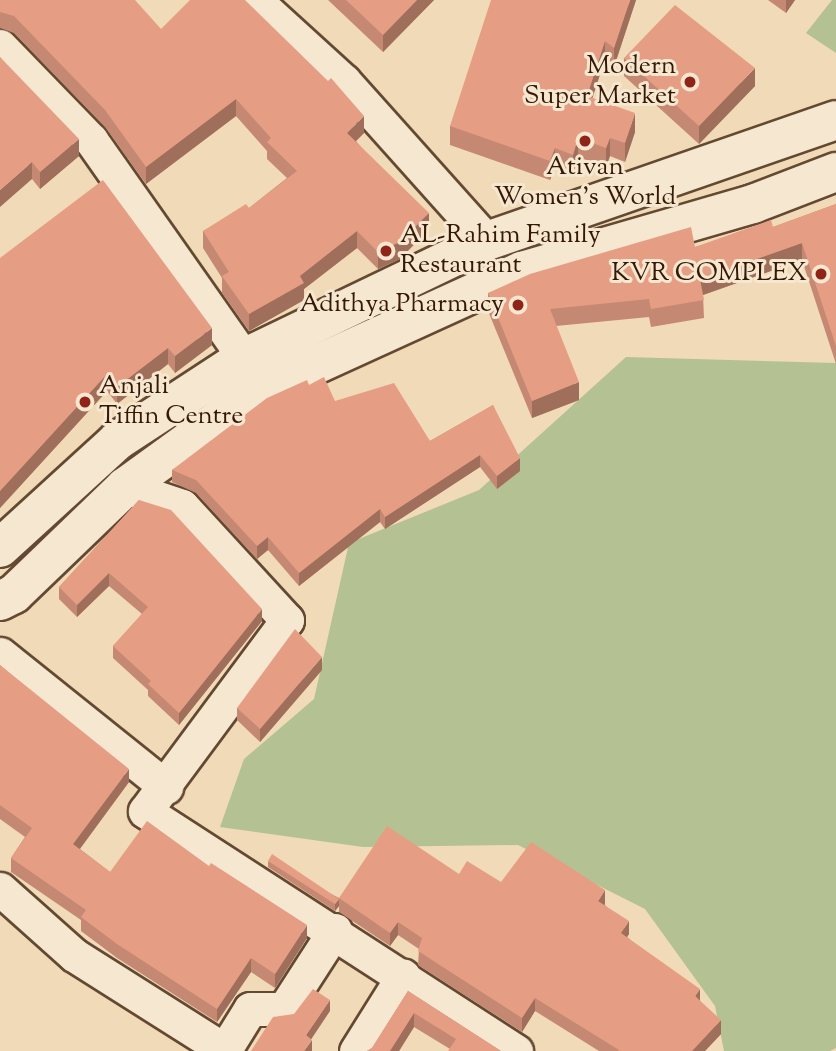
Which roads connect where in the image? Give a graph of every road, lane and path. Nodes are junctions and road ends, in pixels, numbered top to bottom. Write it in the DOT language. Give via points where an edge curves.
graph roads {
  1 [pos="255,0"];
  2 [pos="0,46"];
  3 [pos="836,120"];
  4 [pos="836,173"];
  5 [pos="487,241"];
  6 [pos="244,358"];
  7 [pos="125,487"];
  8 [pos="0,548"];
  9 [pos="5,593"];
  10 [pos="0,654"];
  11 [pos="166,788"];
  12 [pos="0,889"];
  13 [pos="335,930"];
  14 [pos="403,976"];
  15 [pos="225,1051"];
  16 [pos="356,1051"];
  17 [pos="516,1051"];
  1 -- 5 [label="street" via="344,80"];
  2 -- 6 [label="street" via="91,140"];
  3 -- 5 [label="street"];
  4 -- 7 [label="street" via="753,205 522,271 256,392"];
  5 -- 6 [label="street"];
  6 -- 8 [label="street" via="117,441"];
  7 -- 9 [label="street"];
  7 -- 11 [label="street" via="182,506 287,620"];
  10 -- 11 [label="street"];
  11 -- 13 [label="street" via="145,811"];
  12 -- 15 [label="street" via="74,955"];
  13 -- 14 [label="street"];
  13 -- 15 [label="street" via="284,1009 250,1009"];
  14 -- 16 [label="street"];
  14 -- 17 [label="street"];
}
